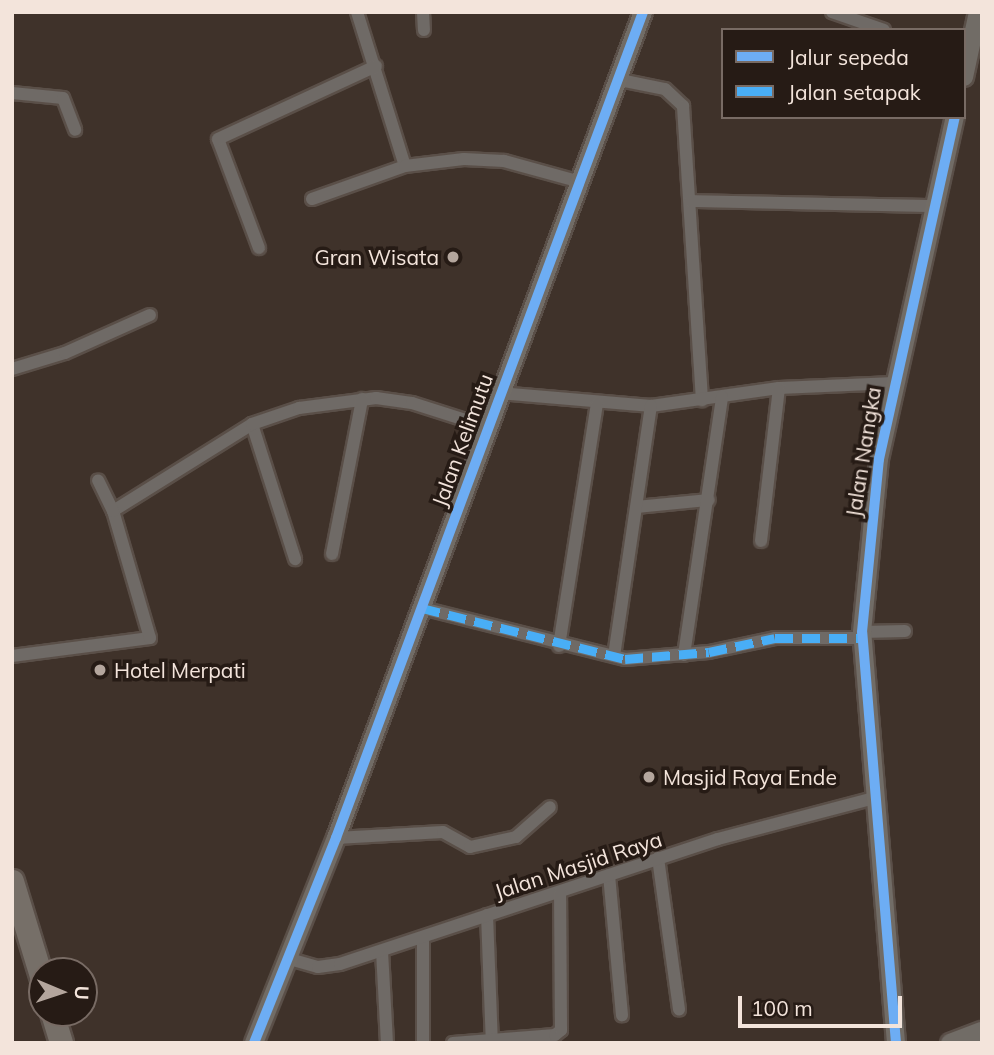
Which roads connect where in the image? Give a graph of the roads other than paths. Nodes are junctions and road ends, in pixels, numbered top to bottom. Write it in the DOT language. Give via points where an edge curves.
graph roads {
  1 [pos="357,12"];
  2 [pos="423,12"];
  3 [pos="643,12"];
  4 [pos="832,12"];
  5 [pos="978,12"];
  6 [pos="878,28"];
  7 [pos="424,30"];
  8 [pos="966,57"];
  9 [pos="376,66"];
  10 [pos="620,80"];
  11 [pos="12,93"];
  12 [pos="955,119"];
  13 [pos="75,130"];
  14 [pos="405,166"];
  15 [pos="580,182"];
  16 [pos="312,199"];
  17 [pos="690,201"];
  18 [pos="934,206"];
  19 [pos="259,248"];
  20 [pos="150,315"];
  21 [pos="12,369"];
  22 [pos="894,383"];
  23 [pos="779,388"];
  24 [pos="499,393"];
  25 [pos="722,397"];
  26 [pos="362,399"];
  27 [pos="702,400"];
  28 [pos="597,404"];
  29 [pos="651,406"];
  30 [pos="252,424"];
  31 [pos="487,427"];
  32 [pos="98,480"];
  33 [pos="709,500"];
  34 [pos="637,508"];
  35 [pos="113,511"];
  36 [pos="761,541"];
  37 [pos="332,554"];
  38 [pos="295,559"];
  39 [pos="422,608"];
  40 [pos="905,631"];
  41 [pos="862,635"];
  42 [pos="559,646"];
  43 [pos="684,655"];
  44 [pos="12,656"];
  45 [pos="614,656"];
  46 [pos="874,799"];
  47 [pos="551,807"];
  48 [pos="336,838"];
  49 [pos="658,858"];
  50 [pos="609,875"];
  51 [pos="12,881"];
  52 [pos="560,892"];
  53 [pos="487,915"];
  54 [pos="422,938"];
  55 [pos="382,951"];
  56 [pos="35,957"];
  57 [pos="291,960"];
  58 [pos="679,1010"];
  59 [pos="622,1015"];
  60 [pos="982,1031"];
  61 [pos="555,1039"];
  62 [pos="492,1041"];
  63 [pos="254,1043"];
  64 [pos="266,1043"];
  65 [pos="387,1043"];
  66 [pos="423,1043"];
  67 [pos="453,1043"];
  68 [pos="895,1043"];
  69 [pos="950,1043"];
  1 -- 9 [label="street"];
  2 -- 7 [label="street"];
  3 -- 10 [label="street, Jalan Kelimutu"];
  4 -- 6 [label="street"];
  5 -- 8 [label="street"];
  9 -- 14 [label="street"];
  9 -- 19 [label="street" via="218,139"];
  10 -- 15 [label="street, Jalan Kelimutu"];
  10 -- 17 [label="street" via="665,89 678,98"];
  11 -- 13 [label="street" via="63,98"];
  12 -- 18 [label="street, Jalan Nangka"];
  14 -- 15 [label="street" via="503,161"];
  14 -- 16 [label="street"];
  15 -- 24 [label="street, Jalan Kelimutu"];
  17 -- 18 [label="street"];
  17 -- 27 [label="street"];
  18 -- 22 [label="street, Jalan Nangka"];
  20 -- 21 [label="street" via="65,353"];
  22 -- 23 [label="street"];
  22 -- 41 [label="street, Jalan Nangka" via="873,498"];
  23 -- 25 [label="street"];
  23 -- 36 [label="street"];
  24 -- 28 [label="street"];
  24 -- 31 [label="street, Jalan Kelimutu"];
  25 -- 27 [label="street"];
  25 -- 33 [label="street"];
  26 -- 30 [label="street" via="299,408"];
  26 -- 31 [label="street" via="412,403"];
  26 -- 37 [label="street"];
  27 -- 29 [label="street"];
  28 -- 29 [label="street"];
  28 -- 42 [label="street"];
  29 -- 34 [label="street"];
  30 -- 35 [label="street"];
  30 -- 38 [label="street"];
  31 -- 39 [label="street, Jalan Kelimutu"];
  32 -- 35 [label="street"];
  33 -- 34 [label="street"];
  33 -- 43 [label="street"];
  34 -- 45 [label="street"];
  35 -- 44 [label="street" via="150,638"];
  39 -- 42 [label="street"];
  39 -- 48 [label="street, Jalan Kelimutu"];
  40 -- 41 [label="street"];
  41 -- 43 [label="street" via="775,638"];
  41 -- 46 [label="street, Jalan Nangka"];
  42 -- 45 [label="street"];
  43 -- 45 [label="street"];
  46 -- 49 [label="street, Jalan Masjid Raya"];
  46 -- 68 [label="street, Jalan Nangka"];
  47 -- 48 [label="street" via="516,837 470,847 443,832"];
  48 -- 57 [label="street, Jalan Kelimutu" via="319,881 320,895"];
  49 -- 50 [label="street, Jalan Masjid Raya"];
  49 -- 58 [label="street"];
  50 -- 52 [label="street, Jalan Masjid Raya"];
  50 -- 59 [label="street"];
  51 -- 56 [label="highway"];
  52 -- 53 [label="street, Jalan Masjid Raya"];
  52 -- 61 [label="street" via="565,1018"];
  53 -- 54 [label="street, Jalan Masjid Raya"];
  53 -- 62 [label="street"];
  54 -- 55 [label="street, Jalan Masjid Raya"];
  54 -- 66 [label="street"];
  55 -- 57 [label="street, Jalan Masjid Raya" via="340,964"];
  55 -- 65 [label="street"];
  57 -- 63 [label="street"];
  57 -- 64 [label="street"];
  60 -- 69 [label="street"];
  61 -- 62 [label="street"];
  62 -- 67 [label="street"];
}
